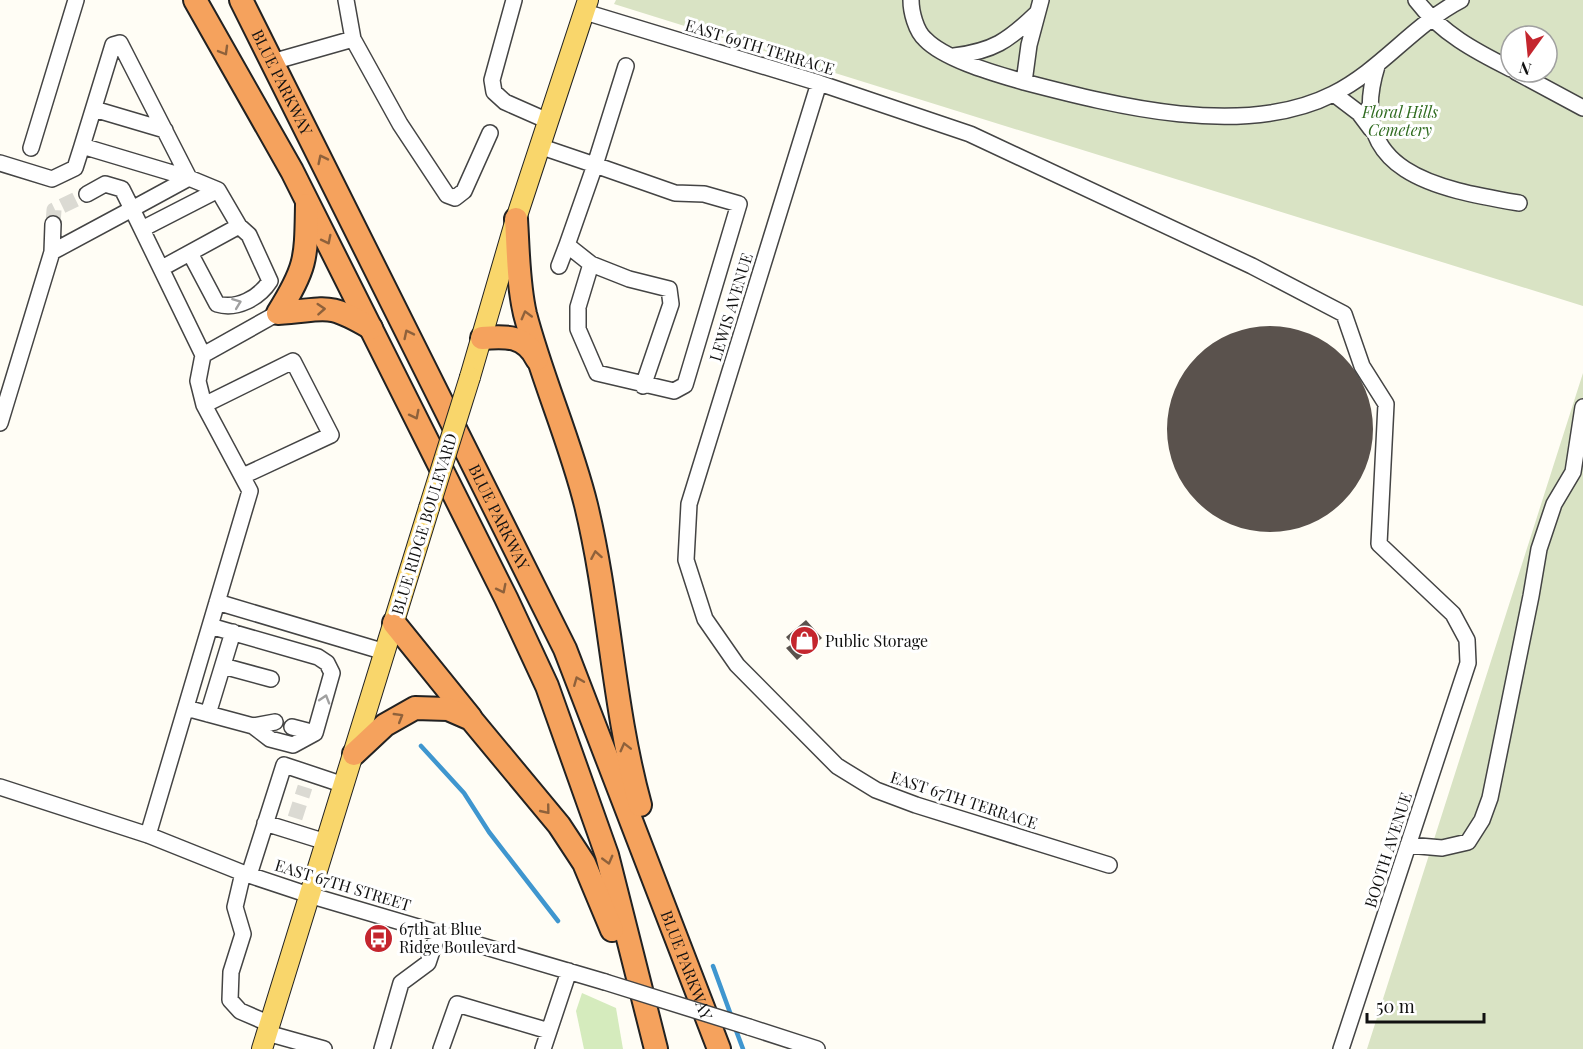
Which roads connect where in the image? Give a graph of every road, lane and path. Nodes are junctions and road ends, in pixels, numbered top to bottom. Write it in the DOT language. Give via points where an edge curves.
graph roads {
  1 [pos="76,0"];
  2 [pos="195,0"];
  3 [pos="241,0"];
  4 [pos="346,0"];
  5 [pos="514,0"];
  6 [pos="911,0"];
  7 [pos="1416,0"];
  8 [pos="1461,0"];
  9 [pos="586,6"];
  10 [pos="1039,7"];
  11 [pos="1430,19"];
  12 [pos="353,39"];
  13 [pos="952,56"];
  14 [pos="272,62"];
  15 [pos="1499,63"];
  16 [pos="626,66"];
  17 [pos="1377,66"];
  18 [pos="1024,82"];
  19 [pos="819,83"];
  20 [pos="1538,84"];
  21 [pos="1334,94"];
  22 [pos="1583,108"];
  23 [pos="94,109"];
  24 [pos="548,121"];
  25 [pos="165,130"];
  26 [pos="1373,131"];
  27 [pos="490,132"];
  28 [pos="82,146"];
  29 [pos="539,146"];
  30 [pos="31,148"];
  31 [pos="0,163"];
  32 [pos="595,165"];
  33 [pos="189,178"];
  34 [pos="218,190"];
  35 [pos="87,194"];
  36 [pos="307,200"];
  37 [pos="1519,203"];
  38 [pos="132,209"];
  39 [pos="516,219"];
  40 [pos="53,224"];
  41 [pos="239,226"];
  42 [pos="142,229"];
  43 [pos="567,245"];
  44 [pos="51,252"];
  45 [pos="190,253"];
  46 [pos="591,264"];
  47 [pos="560,266"];
  48 [pos="162,268"];
  49 [pos="278,313"];
  50 [pos="371,328"];
  51 [pos="482,338"];
  52 [pos="203,355"];
  53 [pos="543,371"];
  54 [pos="643,386"];
  55 [pos="204,405"];
  56 [pos="1583,407"];
  57 [pos="0,423"];
  58 [pos="243,476"];
  59 [pos="685,543"];
  60 [pos="217,602"];
  61 [pos="394,623"];
  62 [pos="210,626"];
  63 [pos="233,632"];
  64 [pos="385,652"];
  65 [pos="1468,663"];
  66 [pos="223,666"];
  67 [pos="271,679"];
  68 [pos="186,708"];
  69 [pos="208,714"];
  70 [pos="471,719"];
  71 [pos="275,722"];
  72 [pos="254,726"];
  73 [pos="292,727"];
  74 [pos="315,733"];
  75 [pos="354,754"];
  76 [pos="344,784"];
  77 [pos="0,787"];
  78 [pos="265,823"];
  79 [pos="148,836"];
  80 [pos="326,842"];
  81 [pos="1408,845"];
  82 [pos="1109,865"];
  83 [pos="246,874"];
  84 [pos="309,895"];
  85 [pos="673,926"];
  86 [pos="438,933"];
  87 [pos="569,971"];
  88 [pos="549,1031"];
  89 [pos="266,1035"];
  90 [pos="324,1049"];
  91 [pos="382,1049"];
  92 [pos="441,1049"];
  93 [pos="543,1049"];
  94 [pos="643,1049"];
  95 [pos="656,1049"];
  96 [pos="719,1049"];
  97 [pos="817,1049"];
  98 [pos="1341,1049"];
  1 -- 30 [label="street"];
  2 -- 36 [label="highway, BLUE PARKWAY, one-way"];
  3 -- 14 [label="highway, BLUE PARKWAY"];
  4 -- 12 [label="street"];
  5 -- 24 [label="street" via="492,80 494,92 505,102"];
  6 -- 13 [label="street" via="911,11 924,39"];
  7 -- 11 [label="street"];
  8 -- 11 [label="street"];
  9 -- 19 [label="street, EAST 69TH TERRACE"];
  9 -- 24 [label="main road, BLUE RIDGE BOULEVARD"];
  10 -- 13 [label="street" via="1010,39 982,52"];
  10 -- 18 [label="street"];
  11 -- 15 [label="street" via="1461,43"];
  11 -- 17 [label="street"];
  12 -- 14 [label="street"];
  12 -- 27 [label="street" via="400,124 447,195 455,198 464,190"];
  13 -- 18 [label="street"];
  85 -- 14 [label="highway, BLUE PARKWAY, one-way" via="565,649"];
  16 -- 32 [label="street"];
  17 -- 21 [label="street"];
  17 -- 26 [label="street" via="1370,107"];
  18 -- 21 [label="street" via="1111,104 1190,115 1264,115"];
  19 -- 59 [label="street, LEWIS AVENUE" via="689,504"];
  19 -- 65 [label="street, EAST 69TH TERRACE" via="970,134 1252,266 1344,314 1362,366 1386,404 1379,544 1453,614 1467,640"];
  20 -- 22 [label="street"];
  21 -- 26 [label="street" via="1359,113"];
  23 -- 25 [label="street"];
  23 -- 25 [label="street" via="113,45 120,43"];
  23 -- 28 [label="street"];
  24 -- 29 [label="main road, BLUE RIDGE BOULEVARD"];
  25 -- 33 [label="street"];
  26 -- 37 [label="street" via="1401,169 1421,180 1460,193"];
  28 -- 31 [label="street" via="75,168 52,179"];
  28 -- 33 [label="street"];
  29 -- 32 [label="street"];
  29 -- 39 [label="main road, BLUE RIDGE BOULEVARD"];
  32 -- 43 [label="street"];
  32 -- 54 [label="street" via="675,193 704,194 739,204 685,385 674,391"];
  33 -- 34 [label="street"];
  33 -- 38 [label="street"];
  34 -- 41 [label="street"];
  34 -- 42 [label="street"];
  35 -- 38 [label="street" via="105,184 122,189"];
  36 -- 49 [label="highway" via="306,258"];
  36 -- 50 [label="highway, BLUE PARKWAY, one-way"];
  38 -- 42 [label="street"];
  38 -- 44 [label="street"];
  39 -- 51 [label="main road, BLUE RIDGE BOULEVARD"];
  53 -- 39 [label="highway, one-way" via="521,296"];
  40 -- 44 [label="street"];
  41 -- 45 [label="street"];
  45 -- 41 [label="street, one-way" via="217,304 229,308 262,294 270,281 249,235"];
  42 -- 48 [label="street"];
  43 -- 46 [label="street"];
  43 -- 47 [label="street"];
  44 -- 57 [label="street"];
  45 -- 48 [label="street"];
  46 -- 54 [label="street" via="578,307 578,329 597,373"];
  46 -- 54 [label="street" via="669,290 671,304"];
  48 -- 52 [label="street"];
  49 -- 50 [label="highway, one-way" via="331,308"];
  49 -- 52 [label="street"];
  50 -- 95 [label="highway, BLUE PARKWAY, one-way" via="547,686 607,855"];
  51 -- 53 [label="highway" via="506,335 520,340 534,352"];
  51 -- 61 [label="main road, BLUE RIDGE BOULEVARD, bridge"];
  52 -- 55 [label="street" via="198,381"];
  85 -- 53 [label="highway, one-way" via="623,736 597,555 586,506"];
  55 -- 58 [label="street"];
  55 -- 58 [label="street" via="293,361 331,435"];
  56 -- 81 [label="street" via="1573,472 1554,504 1534,570 1490,798 1482,820 1468,842 1442,848"];
  58 -- 60 [label="street" via="250,490"];
  59 -- 82 [label="street, EAST 67TH TERRACE" via="686,560 705,619 737,665 837,766 876,790"];
  60 -- 62 [label="street"];
  60 -- 64 [label="street"];
  61 -- 64 [label="main road, BLUE RIDGE BOULEVARD"];
  61 -- 70 [label="highway"];
  62 -- 63 [label="street"];
  62 -- 68 [label="street"];
  63 -- 66 [label="street"];
  74 -- 63 [label="street, one-way" via="332,673 327,663"];
  64 -- 75 [label="main road, BLUE RIDGE BOULEVARD"];
  65 -- 81 [label="street, BOOTH AVENUE"];
  66 -- 67 [label="street"];
  66 -- 69 [label="street"];
  68 -- 69 [label="street"];
  68 -- 79 [label="street"];
  69 -- 72 [label="street"];
  75 -- 70 [label="highway, one-way" via="385,725 416,708 448,709"];
  70 -- 94 [label="highway, one-way" via="559,825 584,863 604,905 622,960"];
  71 -- 72 [label="street"];
  72 -- 74 [label="street" via="270,739 292,745"];
  73 -- 74 [label="street"];
  75 -- 76 [label="main road, BLUE RIDGE BOULEVARD"];
  76 -- 78 [label="street" via="307,780 284,765"];
  76 -- 80 [label="main road, BLUE RIDGE BOULEVARD"];
  77 -- 79 [label="street, EAST 67TH STREET"];
  78 -- 80 [label="street" via="293,825"];
  78 -- 83 [label="street"];
  79 -- 83 [label="street, EAST 67TH STREET"];
  80 -- 84 [label="main road, BLUE RIDGE BOULEVARD"];
  81 -- 98 [label="street, BOOTH AVENUE"];
  83 -- 84 [label="street, EAST 67TH STREET"];
  83 -- 89 [label="street" via="235,907 243,934 231,972 230,1000"];
  84 -- 86 [label="street, EAST 67TH STREET"];
  84 -- 89 [label="main road, BLUE RIDGE BOULEVARD"];
  85 -- 96 [label="highway, BLUE PARKWAY"];
  86 -- 87 [label="street, EAST 67TH STREET"];
  86 -- 91 [label="street" via="429,963 401,983"];
  87 -- 88 [label="street"];
  87 -- 97 [label="street, EAST 67TH STREET, bridge"];
  88 -- 92 [label="street" via="457,1004"];
  88 -- 93 [label="street"];
  89 -- 90 [label="street"];
}
